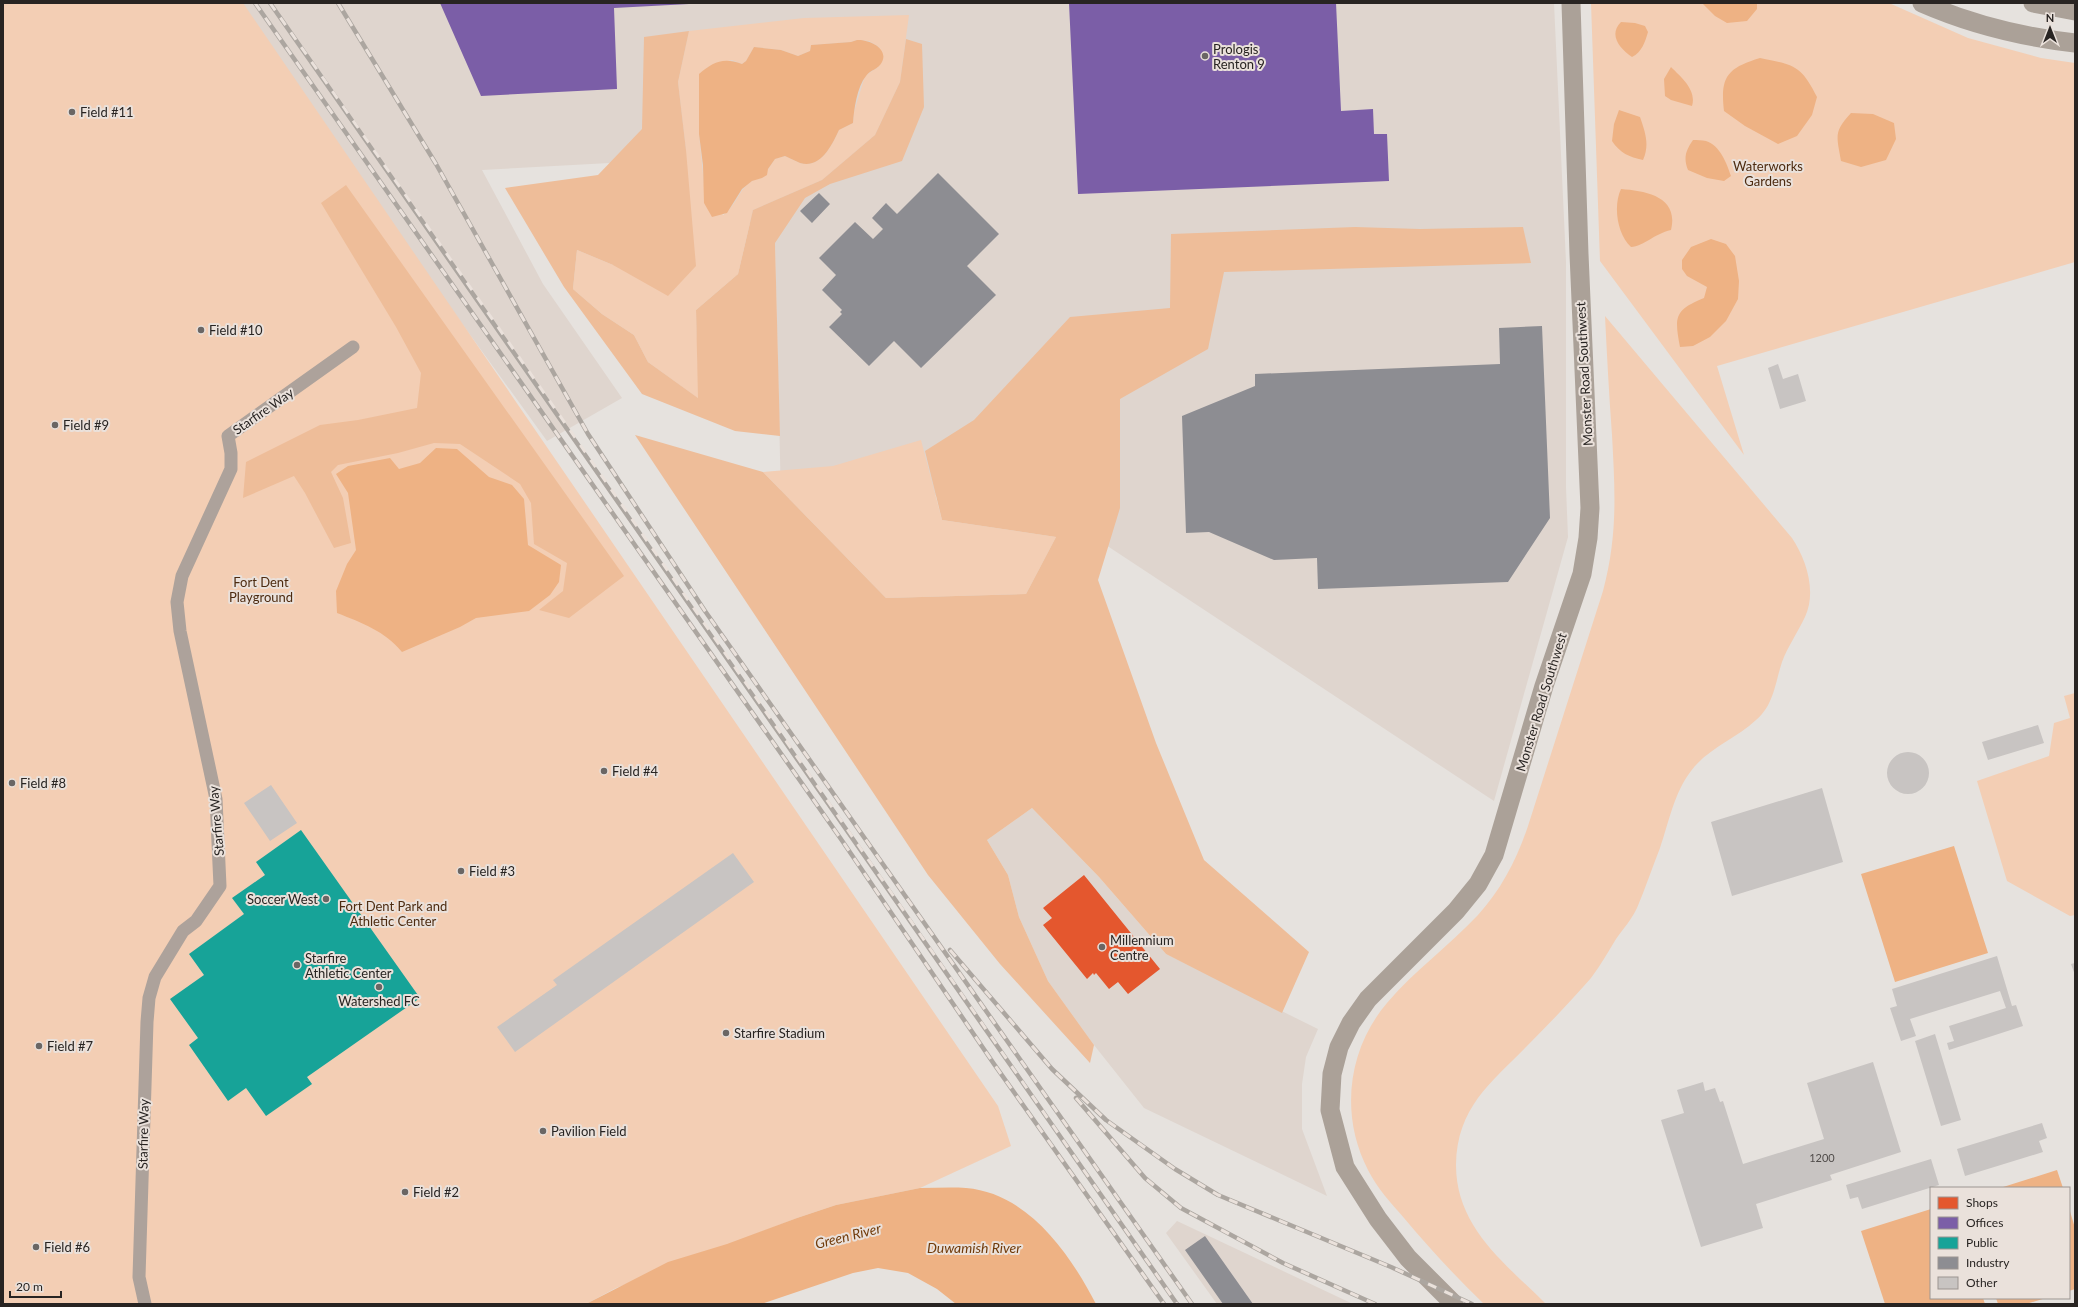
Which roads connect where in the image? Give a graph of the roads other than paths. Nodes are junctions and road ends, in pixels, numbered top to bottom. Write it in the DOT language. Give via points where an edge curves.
graph roads {
  1 [pos="1571,3"];
  2 [pos="1922,3"];
  3 [pos="2033,3"];
  4 [pos="2075,11"];
  5 [pos="2075,43"];
  6 [pos="353,347"];
  7 [pos="145,1304"];
  8 [pos="1454,1304"];
  1 -- 8 [label="street, Monster Road Southwest" via="1578,254 1590,508 1582,574 1544,686 1494,855 1478,884 1456,911 1368,999 1339,1047 1332,1074 1330,1110 1345,1167 1370,1207 1408,1258"];
  2 -- 5 [label="street" via="2002,30"];
  3 -- 4 [label="street"];
  6 -- 7 [label="street, Starfire Way" via="228,436 231,469 182,576 177,602 180,631 216,799 220,886 196,921 183,932 155,977 149,998 146,1022 139,1277"];
}
